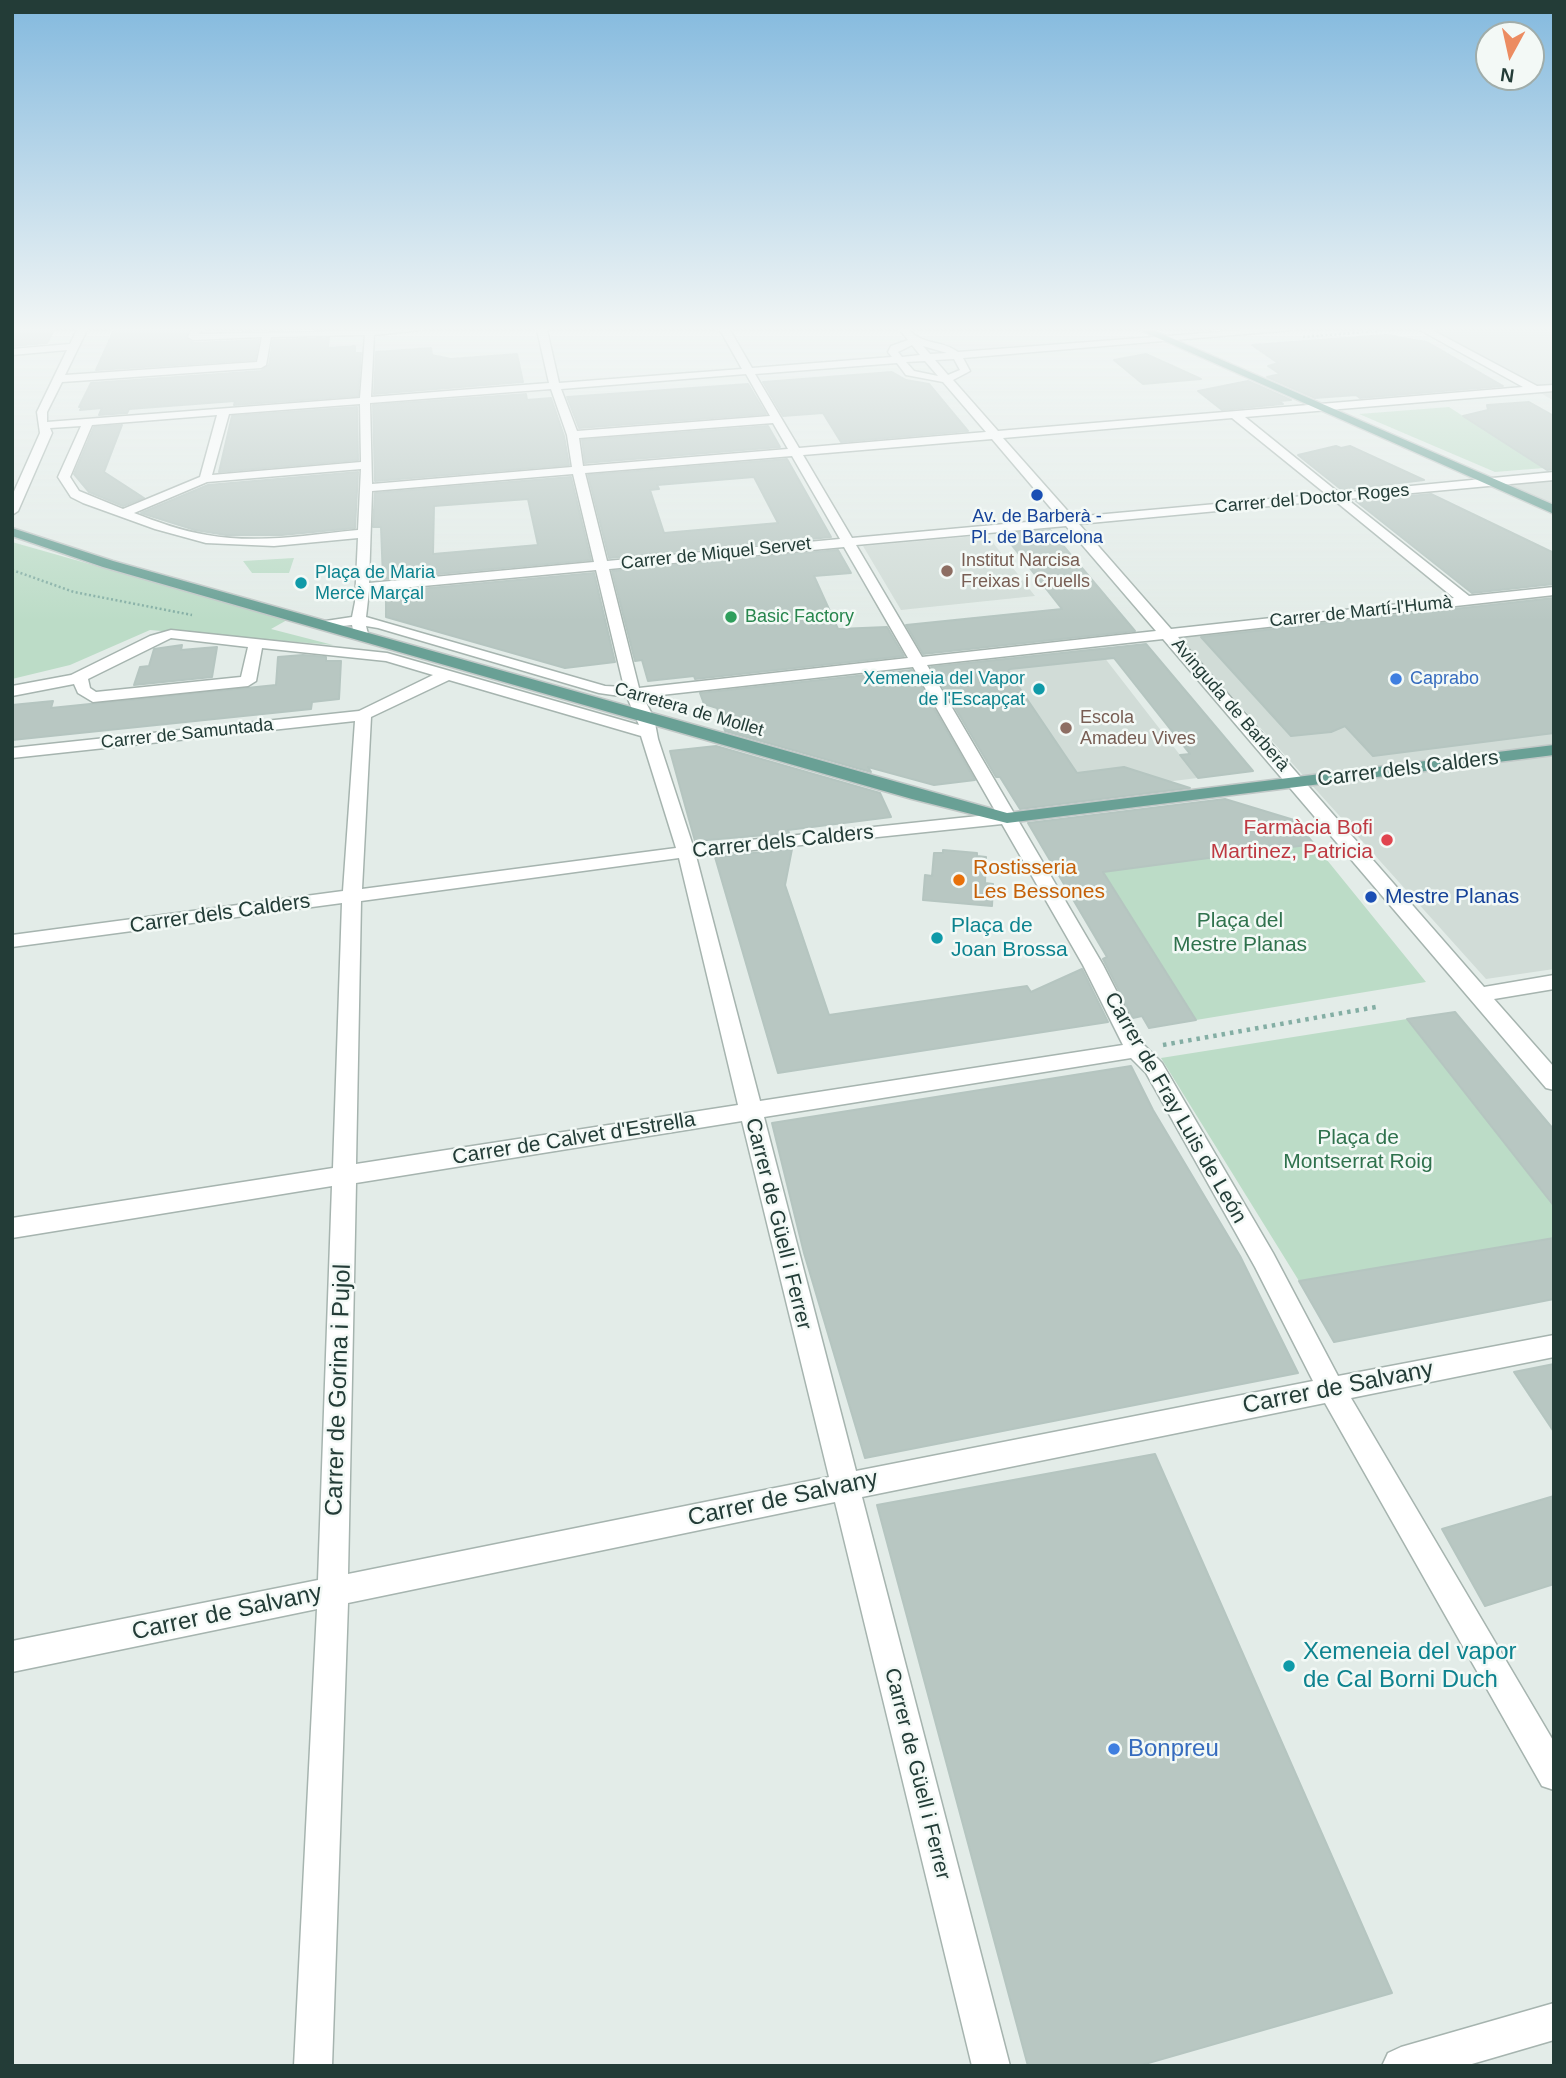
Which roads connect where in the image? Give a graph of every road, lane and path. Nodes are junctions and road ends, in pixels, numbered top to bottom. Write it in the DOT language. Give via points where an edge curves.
graph roads {
  1 [pos="45,427"];
  2 [pos="86,427"];
  3 [pos="220,427"];
  4 [pos="366,427"];
  5 [pos="569,427"];
  6 [pos="674,427"];
  7 [pos="781,427"];
  8 [pos="989,427"];
  9 [pos="1092,427"];
  10 [pos="1250,427"];
  11 [pos="1364,427"];
  12 [pos="572,435"];
  13 [pos="996,435"];
  14 [pos="796,452"];
  15 [pos="368,466"];
  16 [pos="578,470"];
  17 [pos="1554,476"];
  18 [pos="205,479"];
  19 [pos="1491,483"];
  20 [pos="367,488"];
  21 [pos="1338,497"];
  22 [pos="14,508"];
  23 [pos="1554,510"];
  24 [pos="123,513"];
  25 [pos="1070,520"];
  26 [pos="12,532"];
  27 [pos="365,533"];
  28 [pos="845,541"];
  29 [pos="602,565"];
  30 [pos="12,570"];
  31 [pos="362,588"];
  32 [pos="1554,591"];
  33 [pos="1465,600"];
  34 [pos="194,615"];
  35 [pos="358,620"];
  36 [pos="324,625"];
  37 [pos="1168,633"];
  38 [pos="362,637"];
  39 [pos="256,641"];
  40 [pos="463,648"];
  41 [pos="369,654"];
  42 [pos="914,660"];
  43 [pos="412,664"];
  44 [pos="464,665"];
  45 [pos="449,674"];
  46 [pos="80,677"];
  47 [pos="12,691"];
  48 [pos="633,693"];
  49 [pos="363,715"];
  50 [pos="647,725"];
  51 [pos="1554,750"];
  52 [pos="12,753"];
  53 [pos="1297,783"];
  54 [pos="1007,818"];
  55 [pos="686,852"];
  56 [pos="352,896"];
  57 [pos="12,941"];
  58 [pos="1554,982"];
  59 [pos="1477,995"];
  60 [pos="1376,1007"];
  61 [pos="1136,1050"];
  62 [pos="1554,1082"];
  63 [pos="750,1111"];
  64 [pos="345,1175"];
  65 [pos="12,1228"];
  66 [pos="1554,1346"];
  67 [pos="1331,1389"];
  68 [pos="844,1487"];
  69 [pos="333,1591"];
  70 [pos="12,1657"];
  71 [pos="1554,1774"];
  72 [pos="1554,2021"];
  73 [pos="313,2066"];
  74 [pos="991,2066"];
  75 [pos="1401,2066"];
  1 -- 22 [label="street"];
  2 -- 24 [label="street" via="67,464 67,486 87,500"];
  3 -- 18 [label="street"];
  4 -- 15 [label="street"];
  5 -- 12 [label="street, Carrer de Güell i Ferrer"];
  6 -- 12 [label="street"];
  7 -- 14 [label="street, Carrer de Fray Luis de León"];
  8 -- 13 [label="street, Avinguda de Barberà"];
  9 -- 13 [label="street"];
  10 -- 21 [label="street"];
  11 -- 19 [label="main road"];
  12 -- 16 [label="street, Carrer de Güell i Ferrer"];
  13 -- 14 [label="street"];
  13 -- 25 [label="street, Avinguda de Barberà"];
  14 -- 16 [label="street"];
  14 -- 28 [label="street, Carrer de Fray Luis de León"];
  15 -- 18 [label="street"];
  15 -- 20 [label="street"];
  16 -- 20 [label="street"];
  16 -- 29 [label="street, Carrer de Güell i Ferrer"];
  17 -- 19 [label="street, Carrer del Doctor Roges"];
  18 -- 24 [label="street"];
  19 -- 21 [label="street, Carrer del Doctor Roges"];
  19 -- 23 [label="main road"];
  20 -- 27 [label="street"];
  21 -- 25 [label="street, Carrer del Doctor Roges"];
  21 -- 33 [label="street"];
  24 -- 27 [label="street" via="185,535 215,540 250,542"];
  25 -- 28 [label="street, Carrer de Miquel Servet"];
  25 -- 37 [label="street, Avinguda de Barberà"];
  26 -- 36 [label="main road, Carretera de Mollet" via="107,564"];
  27 -- 31 [label="street"];
  28 -- 29 [label="street, Carrer de Miquel Servet"];
  28 -- 42 [label="street, Carrer de Fray Luis de León"];
  29 -- 31 [label="street, Carrer de Miquel Servet"];
  29 -- 48 [label="street, Carrer de Güell i Ferrer"];
  30 -- 34 [label="path" via="70,590"];
  31 -- 35 [label="street"];
  32 -- 33 [label="street, Carrer de Martí-l'Humà"];
  33 -- 37 [label="street, Carrer de Martí-l'Humà"];
  35 -- 36 [label="street"];
  35 -- 38 [label="street"];
  35 -- 40 [label="street, Carretera de Mollet"];
  36 -- 38 [label="main road, Carretera de Mollet"];
  37 -- 42 [label="street"];
  37 -- 53 [label="street, Avinguda de Barberà"];
  38 -- 41 [label="street" via="370,647"];
  38 -- 44 [label="main road, Carretera de Mollet"];
  39 -- 41 [label="street, Carretera de Mollet"];
  39 -- 46 [label="street, Carretera de Mollet" via="163,634"];
  39 -- 46 [label="street" via="248,681 93,697 83,690"];
  40 -- 44 [label="street"];
  40 -- 48 [label="street, Carretera de Mollet" via="604,690"];
  41 -- 43 [label="street, Carretera de Mollet"];
  42 -- 48 [label="street"];
  42 -- 54 [label="street, Carrer de Fray Luis de León"];
  43 -- 45 [label="street, Carretera de Mollet"];
  43 -- 49 [label="street"];
  44 -- 45 [label="street, Carrer de Samuntada"];
  44 -- 50 [label="main road, Carretera de Mollet"];
  45 -- 49 [label="street, Carrer de Samuntada"];
  45 -- 50 [label="street, Carretera de Mollet"];
  46 -- 47 [label="street, Carretera de Mollet"];
  48 -- 50 [label="street, Carrer de Güell i Ferrer"];
  49 -- 52 [label="street, Carrer de Samuntada"];
  49 -- 56 [label="street, Carrer de Gorina i Pujol"];
  50 -- 54 [label="main road, Carretera de Mollet"];
  50 -- 55 [label="street, Carrer de Güell i Ferrer"];
  51 -- 53 [label="main road, Carrer dels Calders"];
  53 -- 54 [label="main road, Carrer dels Calders"];
  53 -- 59 [label="street, Avinguda de Barberà"];
  54 -- 55 [label="street, Carrer dels Calders"];
  54 -- 61 [label="street, Carrer de Fray Luis de León" via="1093,965"];
  55 -- 56 [label="street, Carrer dels Calders"];
  55 -- 63 [label="street, Carrer de Güell i Ferrer"];
  56 -- 57 [label="street, Carrer dels Calders"];
  56 -- 64 [label="street, Carrer de Gorina i Pujol"];
  58 -- 59 [label="street"];
  59 -- 62 [label="street, Avinguda de Barberà"];
  60 -- 61 [label="path"];
  61 -- 63 [label="street, Carrer de Calvet d'Estrella"];
  61 -- 67 [label="street, Carrer de Fray Luis de León" via="1154,1068 1264,1260"];
  63 -- 64 [label="street, Carrer de Calvet d'Estrella"];
  63 -- 68 [label="street, Carrer de Güell i Ferrer"];
  64 -- 65 [label="street, Carrer de Calvet d'Estrella"];
  64 -- 69 [label="street, Carrer de Gorina i Pujol"];
  66 -- 67 [label="street, Carrer de Salvany"];
  67 -- 68 [label="street, Carrer de Salvany"];
  67 -- 71 [label="street, Carrer de Fray Luis de León"];
  68 -- 69 [label="street, Carrer de Salvany"];
  68 -- 74 [label="street, Carrer de Güell i Ferrer"];
  69 -- 70 [label="street, Carrer de Salvany"];
  69 -- 73 [label="street, Carrer de Gorina i Pujol"];
  72 -- 75 [label="street"];
}
